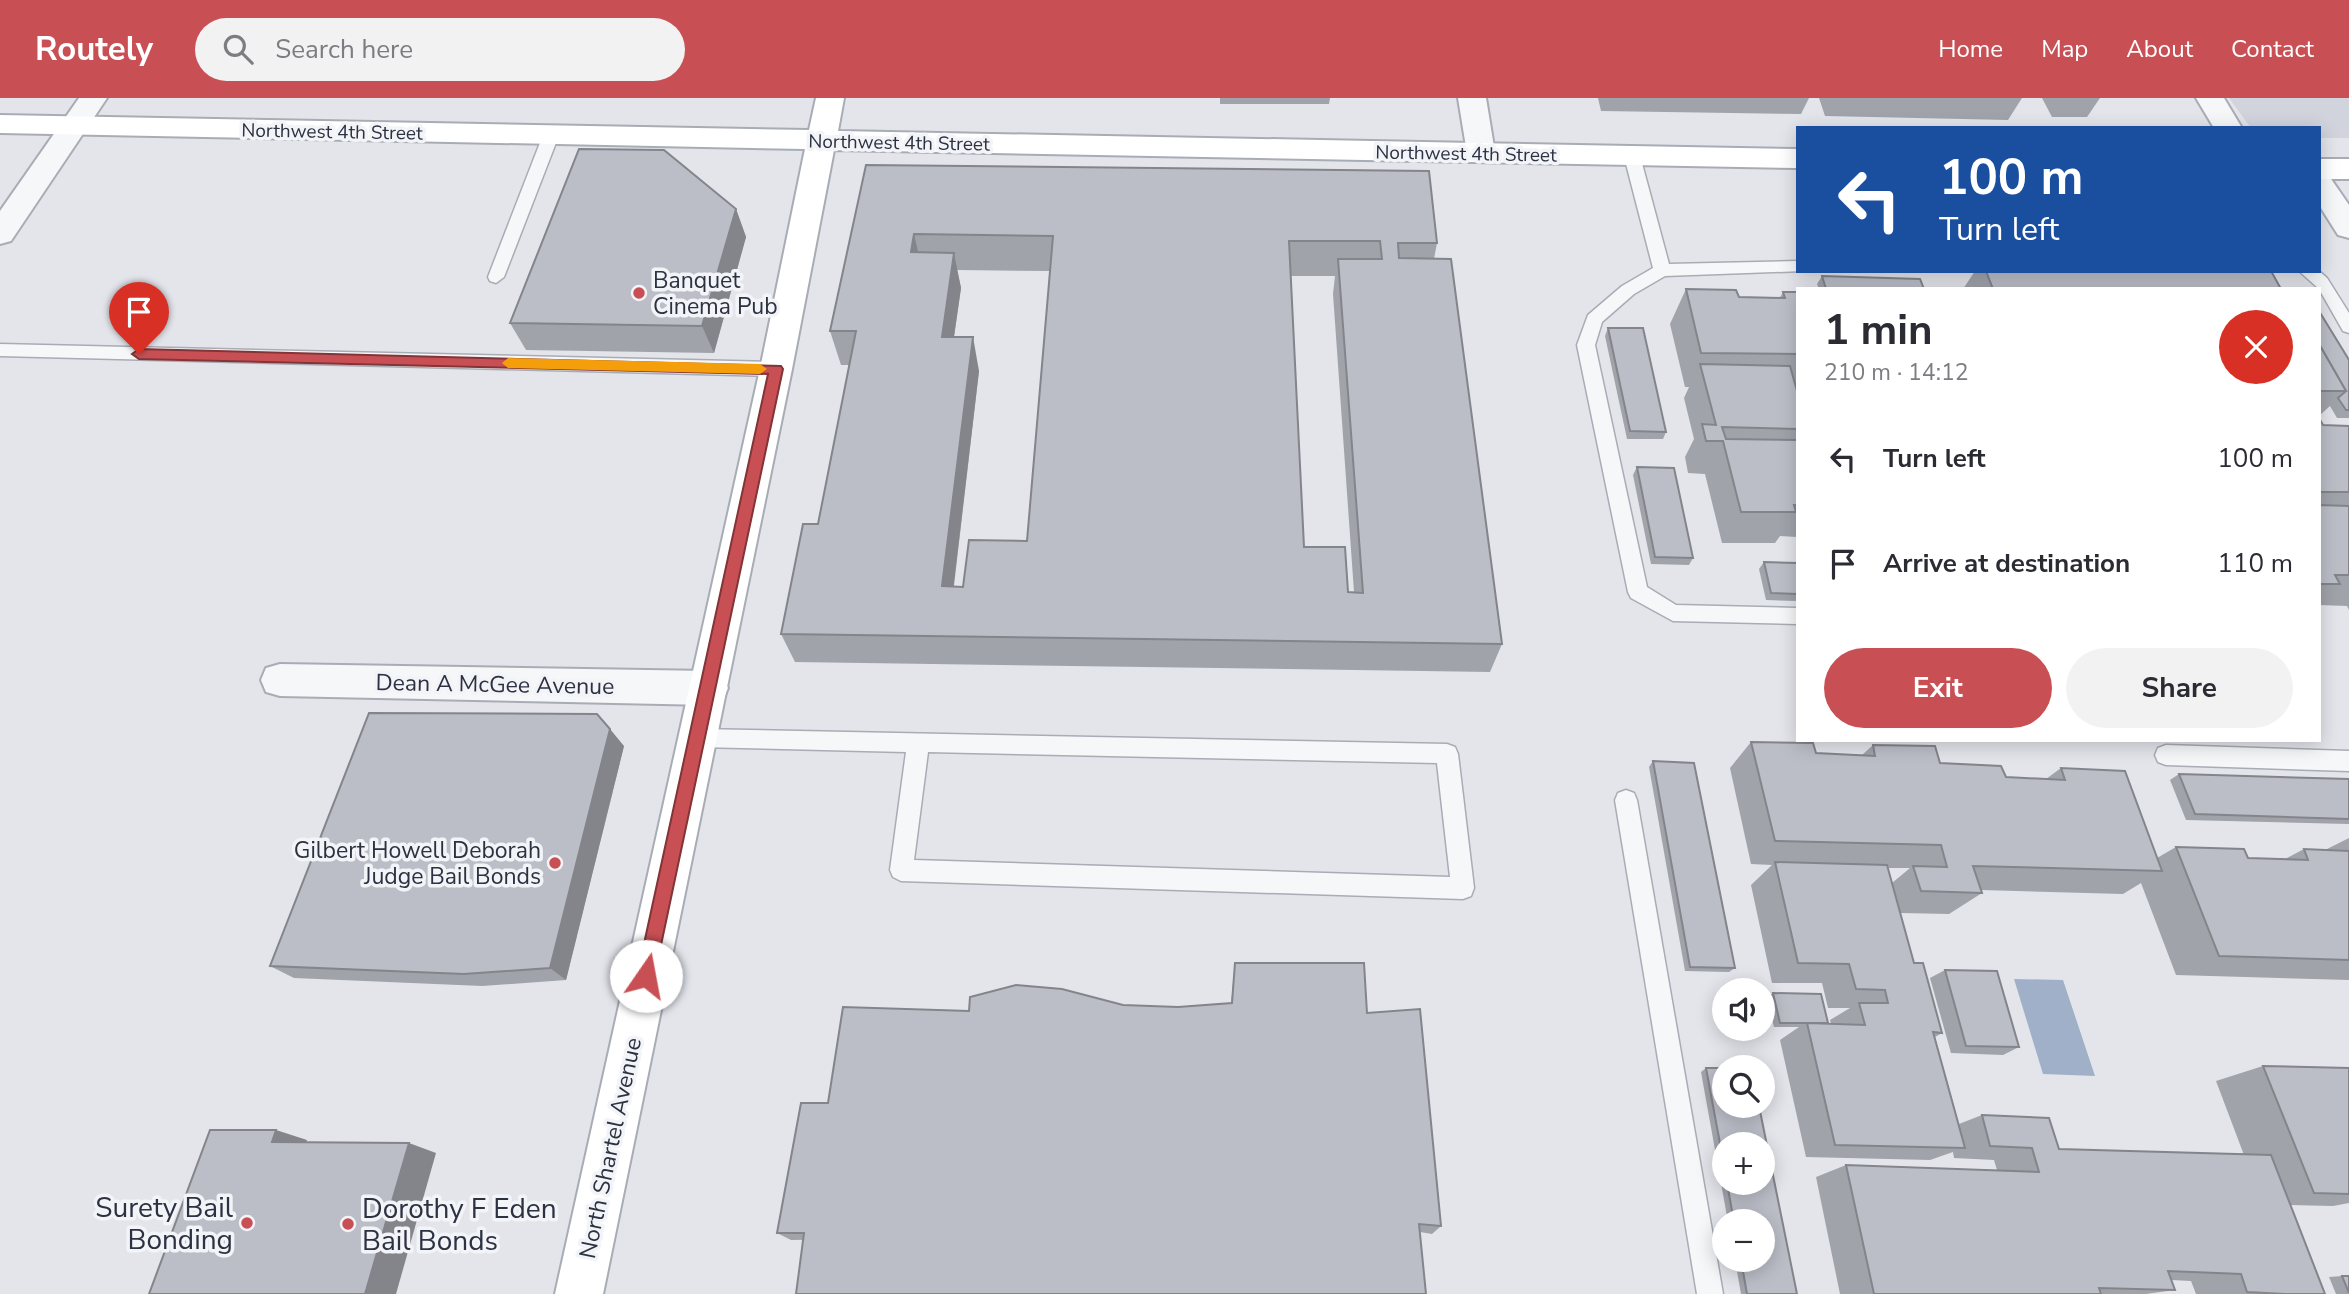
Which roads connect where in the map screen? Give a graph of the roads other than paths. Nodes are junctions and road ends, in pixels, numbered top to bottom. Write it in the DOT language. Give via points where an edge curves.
graph roads {
  1 [pos="93,98"];
  2 [pos="830,98"];
  3 [pos="1472,98"];
  4 [pos="2210,98"];
  5 [pos="0,124"];
  6 [pos="74,126"];
  7 [pos="2227,126"];
  8 [pos="551,135"];
  9 [pos="820,141"];
  10 [pos="1481,153"];
  11 [pos="1632,156"];
  12 [pos="1796,159"];
  13 [pos="2321,169"];
  14 [pos="2349,169"];
  15 [pos="2321,186"];
  16 [pos="2349,228"];
  17 [pos="0,234"];
  18 [pos="1796,267"];
  19 [pos="1662,270"];
  20 [pos="2310,273"];
  21 [pos="496,277"];
  22 [pos="2349,327"];
  23 [pos="0,350"];
  24 [pos="776,369"];
  25 [pos="1796,616"];
  26 [pos="280,680"];
  27 [pos="709,688"];
  28 [pos="697,738"];
  29 [pos="918,743"];
  30 [pos="2166,755"];
  31 [pos="2349,761"];
  32 [pos="1626,800"];
  33 [pos="579,1294"];
  34 [pos="1710,1294"];
  1 -- 6 [label="street"];
  2 -- 9 [label="main road, North Shartel Avenue"];
  3 -- 10 [label="street"];
  4 -- 7 [label="street"];
  5 -- 6 [label="main road, Northwest 4th Street"];
  6 -- 8 [label="main road, Northwest 4th Street"];
  6 -- 17 [label="street"];
  8 -- 9 [label="main road, Northwest 4th Street"];
  8 -- 21 [label="lane"];
  9 -- 10 [label="main road, Northwest 4th Street"];
  9 -- 24 [label="main road, North Shartel Avenue"];
  10 -- 11 [label="main road, Northwest 4th Street"];
  11 -- 12 [label="main road, Northwest 4th Street"];
  11 -- 19 [label="lane"];
  13 -- 14 [label="main road"];
  15 -- 16 [label="street"];
  18 -- 19 [label="lane"];
  19 -- 25 [label="lane" via="1628,290 1594,319 1586,345 1639,592 1673,613"];
  20 -- 22 [label="lane" via="2321,282"];
  23 -- 24 [label="lane"];
  24 -- 27 [label="main road, North Shartel Avenue"];
  26 -- 27 [label="street, Dean A McGee Avenue"];
  27 -- 28 [label="main road, North Shartel Avenue"];
  28 -- 29 [label="lane"];
  28 -- 33 [label="main road, North Shartel Avenue"];
  29 -- 29 [label="lane" via="901,870 1464,888 1447,754"];
  30 -- 31 [label="lane"];
  32 -- 34 [label="lane"];
}
